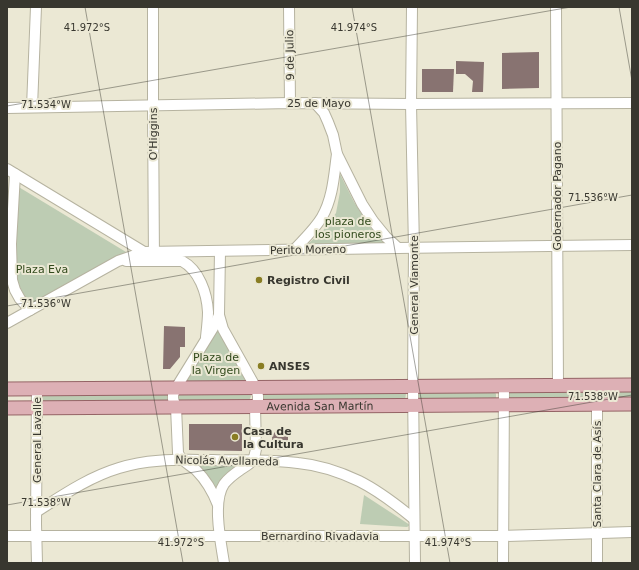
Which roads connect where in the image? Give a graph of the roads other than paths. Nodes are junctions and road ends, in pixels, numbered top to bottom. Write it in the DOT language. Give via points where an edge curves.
graph roads {
  1 [pos="36,7"];
  2 [pos="153,7"];
  3 [pos="289,7"];
  4 [pos="412,7"];
  5 [pos="556,7"];
  6 [pos="290,103"];
  7 [pos="315,103"];
  8 [pos="632,103"];
  9 [pos="411,104"];
  10 [pos="556,104"];
  11 [pos="153,105"];
  12 [pos="32,107"];
  13 [pos="7,108"];
  14 [pos="337,154"];
  15 [pos="11,171"];
  16 [pos="9,244"];
  17 [pos="632,245"];
  18 [pos="557,246"];
  19 [pos="398,248"];
  20 [pos="414,248"];
  21 [pos="294,250"];
  22 [pos="220,251"];
  23 [pos="150,255"];
  24 [pos="30,310"];
  25 [pos="219,314"];
  26 [pos="7,322"];
  27 [pos="205,340"];
  28 [pos="632,385"];
  29 [pos="504,386"];
  30 [pos="558,386"];
  31 [pos="597,386"];
  32 [pos="413,387"];
  33 [pos="176,388"];
  34 [pos="256,388"];
  35 [pos="7,389"];
  36 [pos="36,389"];
  37 [pos="632,404"];
  38 [pos="504,405"];
  39 [pos="597,405"];
  40 [pos="413,406"];
  41 [pos="176,407"];
  42 [pos="255,407"];
  43 [pos="7,408"];
  44 [pos="37,408"];
  45 [pos="183,460"];
  46 [pos="252,461"];
  47 [pos="218,505"];
  48 [pos="36,512"];
  49 [pos="414,518"];
  50 [pos="632,532"];
  51 [pos="597,533"];
  52 [pos="7,536"];
  53 [pos="37,536"];
  54 [pos="220,536"];
  55 [pos="414,536"];
  56 [pos="504,536"];
  57 [pos="37,563"];
  58 [pos="224,563"];
  59 [pos="415,563"];
  60 [pos="503,563"];
  61 [pos="597,563"];
  1 -- 12 [label="street"];
  2 -- 11 [label="street, O'Higgins"];
  3 -- 6 [label="street, 9 de Julio"];
  4 -- 9 [label="street, General Viamonte"];
  5 -- 10 [label="street, Gobernador Pagano"];
  6 -- 7 [label="street, 25 de Mayo"];
  6 -- 11 [label="street, 25 de Mayo"];
  7 -- 9 [label="street, 25 de Mayo"];
  7 -- 14 [label="street" via="328,122"];
  8 -- 10 [label="street, 25 de Mayo"];
  9 -- 10 [label="street, 25 de Mayo"];
  9 -- 20 [label="street, General Viamonte"];
  10 -- 18 [label="street, Gobernador Pagano"];
  11 -- 12 [label="street, 25 de Mayo"];
  11 -- 23 [label="street, O'Higgins"];
  12 -- 13 [label="street, 25 de Mayo"];
  14 -- 19 [label="street" via="373,221"];
  14 -- 21 [label="street" via="333,188 323,216"];
  15 -- 16 [label="street"];
  15 -- 23 [label="street"];
  16 -- 24 [label="street" via="15,290"];
  17 -- 18 [label="street, Perito Moreno"];
  18 -- 20 [label="street, Perito Moreno"];
  18 -- 30 [label="street, Gobernador Pagano"];
  19 -- 20 [label="street, Perito Moreno"];
  19 -- 21 [label="street, Perito Moreno"];
  20 -- 32 [label="street, General Viamonte"];
  21 -- 22 [label="street, Perito Moreno"];
  22 -- 23 [label="street, Perito Moreno"];
  22 -- 25 [label="street"];
  23 -- 24 [label="street" via="118,261"];
  23 -- 27 [label="street" via="182,261 189,265 198,277 205,292 208,310"];
  24 -- 26 [label="street"];
  25 -- 27 [label="street"];
  25 -- 34 [label="street" via="223,329"];
  27 -- 33 [label="street"];
  28 -- 31 [label="main road, Avenida San Martín"];
  29 -- 30 [label="main road, Avenida San Martín"];
  29 -- 32 [label="main road, Avenida San Martín"];
  29 -- 38 [label="street"];
  30 -- 31 [label="main road, Avenida San Martín"];
  31 -- 39 [label="street, Santa Clara de Asís"];
  32 -- 34 [label="main road, Avenida San Martín"];
  32 -- 40 [label="street, General Viamonte"];
  33 -- 34 [label="main road, Avenida San Martín"];
  33 -- 36 [label="main road, Avenida San Martín"];
  33 -- 41 [label="street" via="173,395"];
  34 -- 42 [label="street" via="258,400"];
  35 -- 36 [label="main road, Avenida San Martín"];
  36 -- 44 [label="street, General Lavalle"];
  37 -- 39 [label="main road, Avenida San Martín"];
  38 -- 39 [label="main road, Avenida San Martín"];
  38 -- 40 [label="main road, Avenida San Martín"];
  38 -- 56 [label="street"];
  39 -- 51 [label="street, Santa Clara de Asís"];
  40 -- 42 [label="main road, Avenida San Martín"];
  40 -- 49 [label="street, General Viamonte"];
  41 -- 42 [label="main road, Avenida San Martín"];
  41 -- 44 [label="main road, Avenida San Martín"];
  41 -- 45 [label="street" via="177,450"];
  42 -- 46 [label="street" via="256,449"];
  43 -- 44 [label="main road, Avenida San Martín"];
  44 -- 48 [label="street, General Lavalle"];
  45 -- 46 [label="street, Nicolás Avellaneda"];
  45 -- 47 [label="street" via="203,478"];
  45 -- 48 [label="street, Nicolás Avellaneda" via="141,462 98,475"];
  46 -- 47 [label="street" via="230,477 223,486"];
  46 -- 49 [label="street, Nicolás Avellaneda" via="298,463 341,473 377,491"];
  47 -- 54 [label="street"];
  48 -- 53 [label="street, General Lavalle"];
  49 -- 55 [label="street, General Viamonte"];
  50 -- 51 [label="street, Bernardino Rivadavia"];
  51 -- 56 [label="street, Bernardino Rivadavia"];
  51 -- 61 [label="street, Santa Clara de Asís"];
  52 -- 53 [label="street, Bernardino Rivadavia"];
  53 -- 54 [label="street, Bernardino Rivadavia"];
  53 -- 57 [label="street, General Lavalle"];
  54 -- 55 [label="street, Bernardino Rivadavia"];
  54 -- 58 [label="street"];
  55 -- 56 [label="street, Bernardino Rivadavia"];
  55 -- 59 [label="street, General Viamonte"];
  56 -- 60 [label="street"];
}
